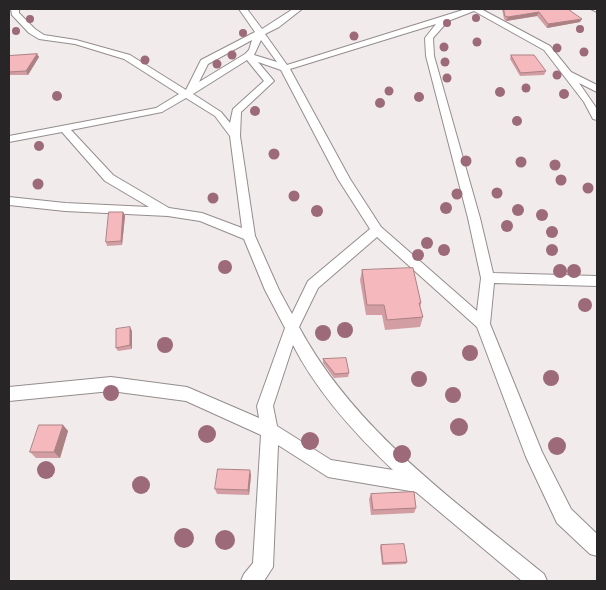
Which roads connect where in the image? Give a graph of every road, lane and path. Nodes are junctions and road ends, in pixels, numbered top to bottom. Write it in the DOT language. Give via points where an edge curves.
graph roads {
  1 [pos="15,9"];
  2 [pos="243,9"];
  3 [pos="298,9"];
  4 [pos="475,9"];
  5 [pos="445,19"];
  6 [pos="259,33"];
  7 [pos="248,56"];
  8 [pos="285,68"];
  9 [pos="568,74"];
  10 [pos="597,89"];
  11 [pos="188,94"];
  12 [pos="597,118"];
  13 [pos="65,129"];
  14 [pos="235,136"];
  15 [pos="9,139"];
  16 [pos="9,201"];
  17 [pos="168,212"];
  18 [pos="377,230"];
  19 [pos="249,236"];
  20 [pos="488,278"];
  21 [pos="597,281"];
  22 [pos="483,324"];
  23 [pos="292,327"];
  24 [pos="9,394"];
  25 [pos="270,431"];
  26 [pos="420,484"];
  27 [pos="597,547"];
  28 [pos="251,581"];
  29 [pos="537,581"];
  1 -- 11 [label="street" via="32,31 42,37 76,42 127,57"];
  2 -- 6 [label="street"];
  3 -- 6 [label="street" via="276,26"];
  4 -- 5 [label="street"];
  4 -- 9 [label="street" via="546,48"];
  5 -- 8 [label="street"];
  5 -- 20 [label="street" via="429,38 430,56"];
  6 -- 7 [label="street" via="253,52"];
  6 -- 8 [label="street"];
  6 -- 11 [label="street" via="204,62"];
  7 -- 8 [label="street"];
  7 -- 11 [label="street"];
  7 -- 14 [label="street" via="270,81 236,111"];
  8 -- 18 [label="street" via="344,178"];
  9 -- 10 [label="street"];
  9 -- 12 [label="street"];
  11 -- 13 [label="street" via="159,110"];
  11 -- 14 [label="street" via="218,114"];
  13 -- 15 [label="street"];
  13 -- 17 [label="street" via="109,178"];
  14 -- 19 [label="street"];
  16 -- 17 [label="street"];
  17 -- 19 [label="street" via="202,217"];
  18 -- 22 [label="street"];
  18 -- 23 [label="street" via="313,285"];
  19 -- 23 [label="street"];
  20 -- 21 [label="street"];
  20 -- 22 [label="street"];
  22 -- 27 [label="street" via="535,457 564,516"];
  23 -- 25 [label="street" via="265,406"];
  23 -- 26 [label="street" via="311,364 372,439"];
  24 -- 25 [label="street" via="111,384 187,394"];
  25 -- 26 [label="street" via="328,468"];
  25 -- 28 [label="street" via="263,567"];
  26 -- 29 [label="street"];
}
